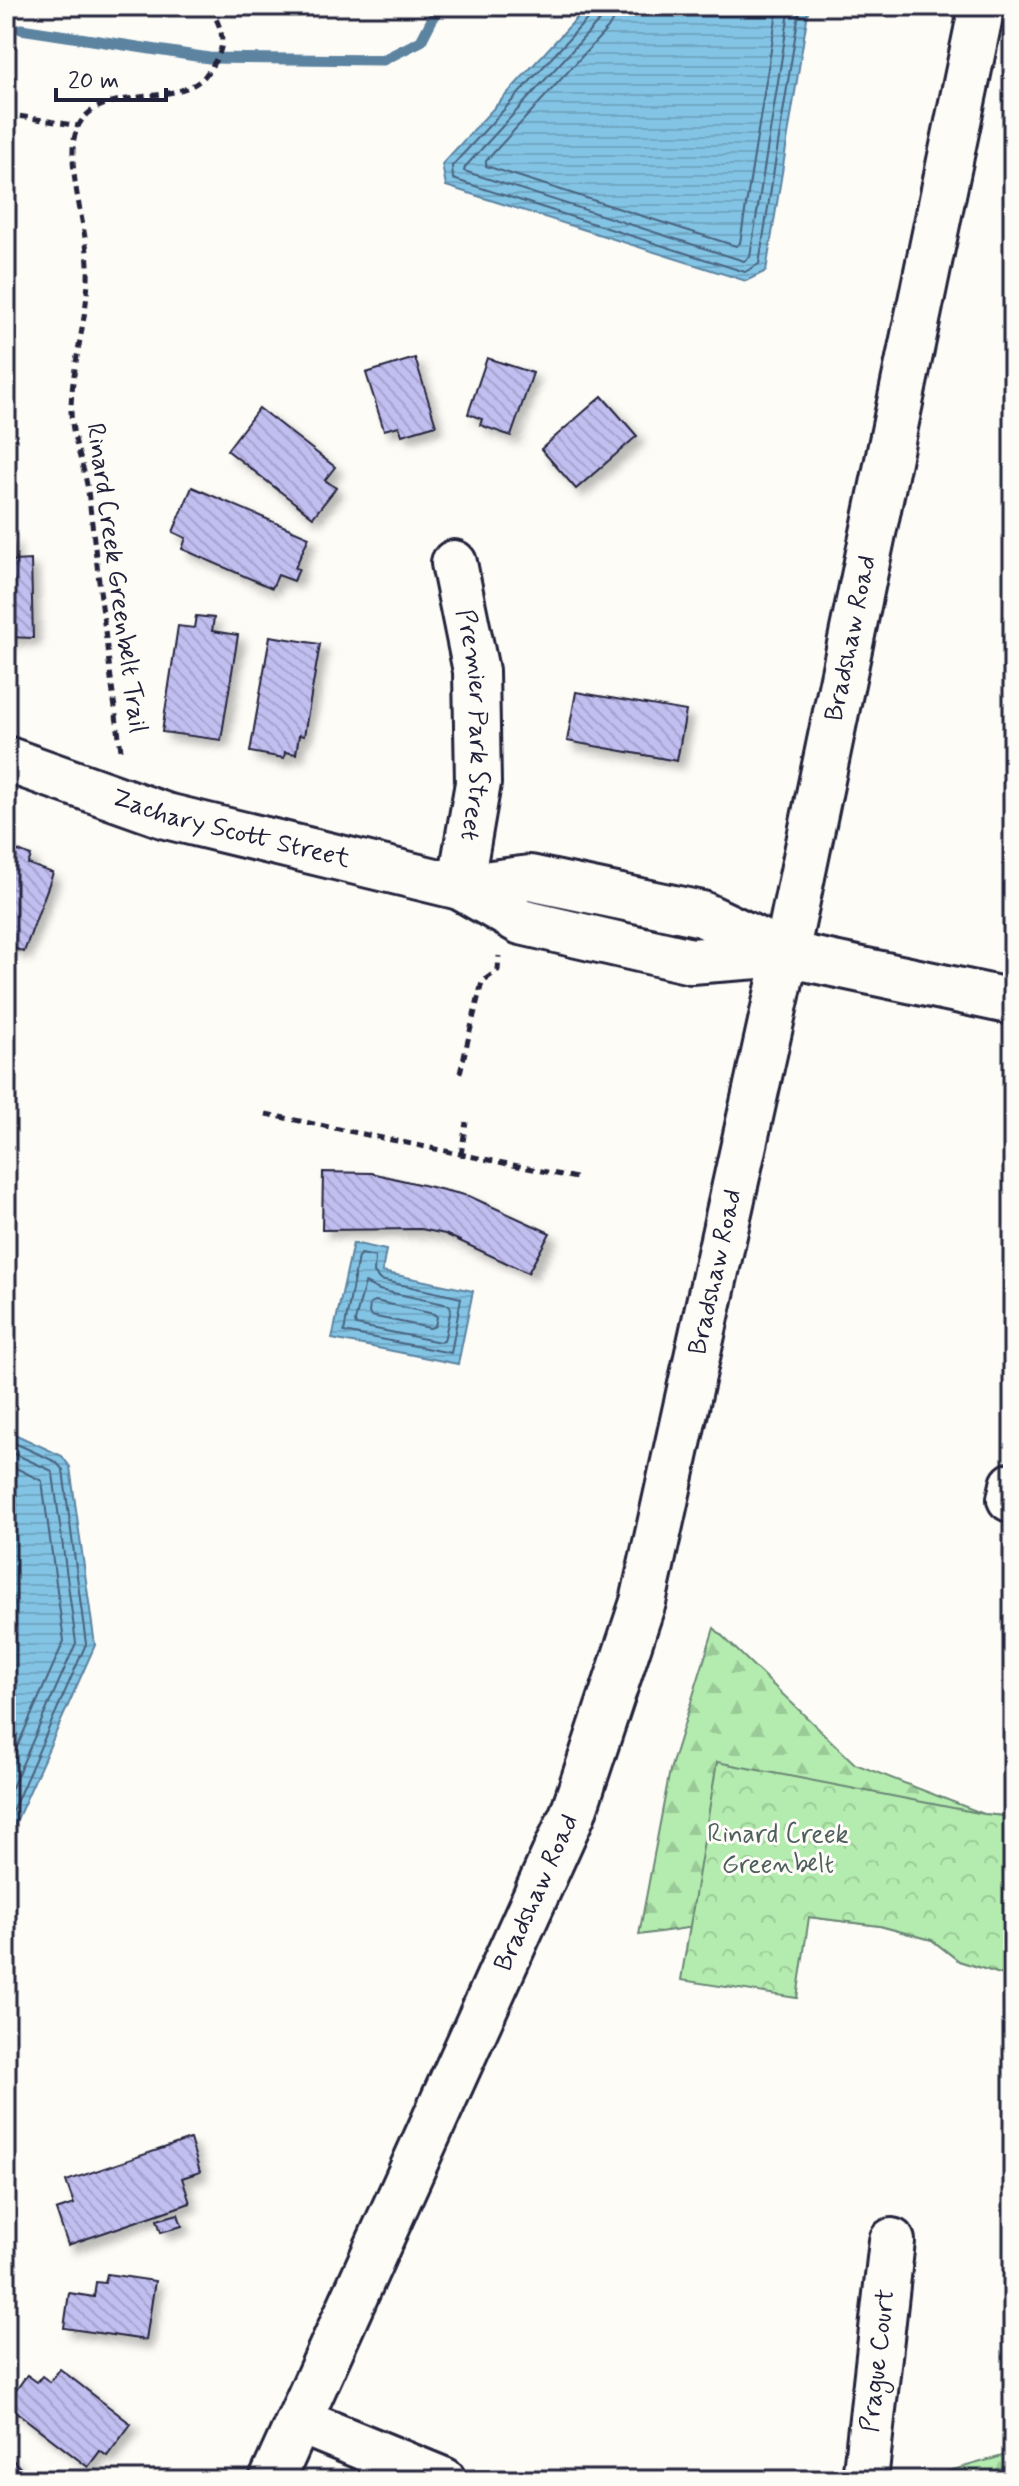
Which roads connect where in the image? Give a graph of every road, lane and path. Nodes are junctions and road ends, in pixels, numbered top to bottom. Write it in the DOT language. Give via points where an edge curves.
graph roads {
  1 [pos="208,6"];
  2 [pos="982,6"];
  3 [pos="6,114"];
  4 [pos="79,126"];
  5 [pos="454,563"];
  6 [pos="121,750"];
  7 [pos="6,759"];
  8 [pos="460,887"];
  9 [pos="500,953"];
  10 [pos="786,954"];
  11 [pos="1013,1002"];
  12 [pos="460,1073"];
  13 [pos="266,1114"];
  14 [pos="466,1122"];
  15 [pos="461,1155"];
  16 [pos="576,1178"];
  17 [pos="892,2241"];
  18 [pos="299,2421"];
  19 [pos="272,2480"];
  20 [pos="443,2480"];
  21 [pos="865,2480"];
  1 -- 4 [label="path" via="221,27 222,47 203,78 186,88 110,103 91,111"];
  2 -- 10 [label="street, Bradshaw Road"];
  3 -- 4 [label="path"];
  4 -- 6 [label="path, Rinard Creek Greenbelt Trail" via="73,148 88,264 71,407 74,441 85,473"];
  5 -- 8 [label="street, Premier Park Street" via="476,671 478,735 478,783"];
  7 -- 8 [label="street, Zachary Scott Street" via="166,816"];
  8 -- 10 [label="street, Zachary Scott Street" via="521,922 691,961"];
  9 -- 12 [label="path" via="498,970 482,982"];
  10 -- 11 [label="street, Zachary Scott Street"];
  10 -- 18 [label="street, Bradshaw Road" via="643,1602 573,1813"];
  13 -- 15 [label="path"];
  14 -- 15 [label="path"];
  15 -- 16 [label="path"];
  17 -- 21 [label="street, Prague Court"];
  18 -- 19 [label="street, Bradshaw Road"];
  18 -- 20 [label="street"];
}
